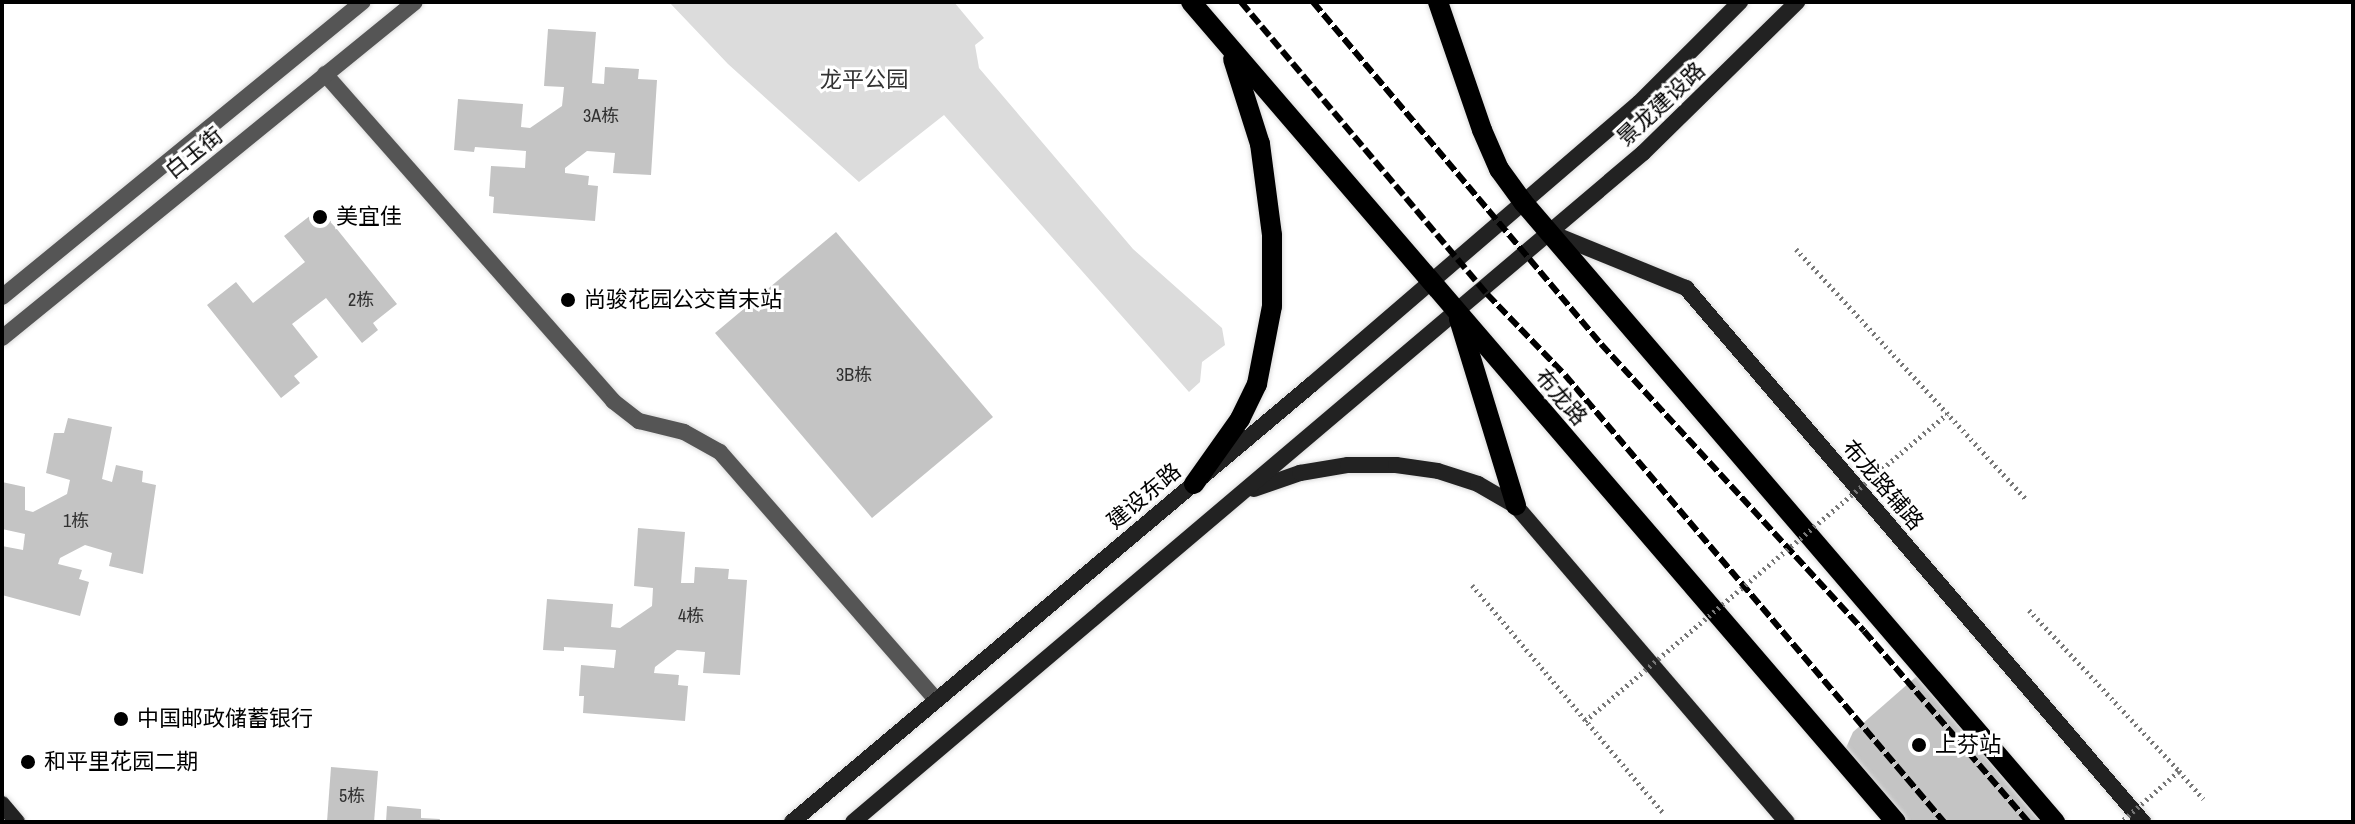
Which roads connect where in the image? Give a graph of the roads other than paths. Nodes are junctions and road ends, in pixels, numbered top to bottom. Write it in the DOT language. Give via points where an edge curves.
graph roads {
  1 [pos="363,2"];
  2 [pos="415,2"];
  3 [pos="1191,2"];
  4 [pos="1438,2"];
  5 [pos="1740,2"];
  6 [pos="1797,2"];
  7 [pos="1227,44"];
  8 [pos="325,74"];
  9 [pos="1523,202"];
  10 [pos="1550,232"];
  11 [pos="1431,282"];
  12 [pos="2,297"];
  13 [pos="1456,312"];
  14 [pos="2,338"];
  15 [pos="1194,484"];
  16 [pos="1245,492"];
  17 [pos="1516,506"];
  18 [pos="936,700"];
  19 [pos="2,804"];
  20 [pos="17,822"];
  21 [pos="792,822"];
  22 [pos="853,822"];
  23 [pos="1787,822"];
  24 [pos="1896,822"];
  25 [pos="2055,822"];
  26 [pos="2143,822"];
  1 -- 12 [label="street, 白玉街"];
  2 -- 8 [label="street, 白玉街"];
  3 -- 7 [label="main road, 布龙路"];
  4 -- 9 [label="main road" via="1482,130 1499,169"];
  5 -- 9 [label="main road, 景龙建设路" via="1639,103"];
  6 -- 10 [label="main road, 景龙建设路" via="1670,130"];
  7 -- 11 [label="main road, 布龙路"];
  7 -- 15 [label="main road" via="1260,144 1272,235 1272,306 1257,384 1240,419"];
  8 -- 14 [label="street, 白玉街"];
  8 -- 18 [label="street" via="613,401 639,421 684,432 720,452"];
  9 -- 10 [label="main road"];
  9 -- 11 [label="main road, 建设东路"];
  10 -- 13 [label="main road"];
  10 -- 25 [label="main road"];
  10 -- 26 [label="main road, 布龙路辅路" via="1686,288"];
  11 -- 13 [label="main road, 布龙路"];
  11 -- 15 [label="main road, 建设东路"];
  13 -- 16 [label="main road"];
  13 -- 17 [label="main road"];
  13 -- 24 [label="main road, 布龙路"];
  15 -- 18 [label="main road, 建设东路"];
  16 -- 17 [label="main road" via="1300,473 1396,465 1465,480"];
  16 -- 22 [label="main road"];
  17 -- 23 [label="main road"];
  18 -- 21 [label="main road, 建设东路"];
  19 -- 20 [label="main road"];
}
